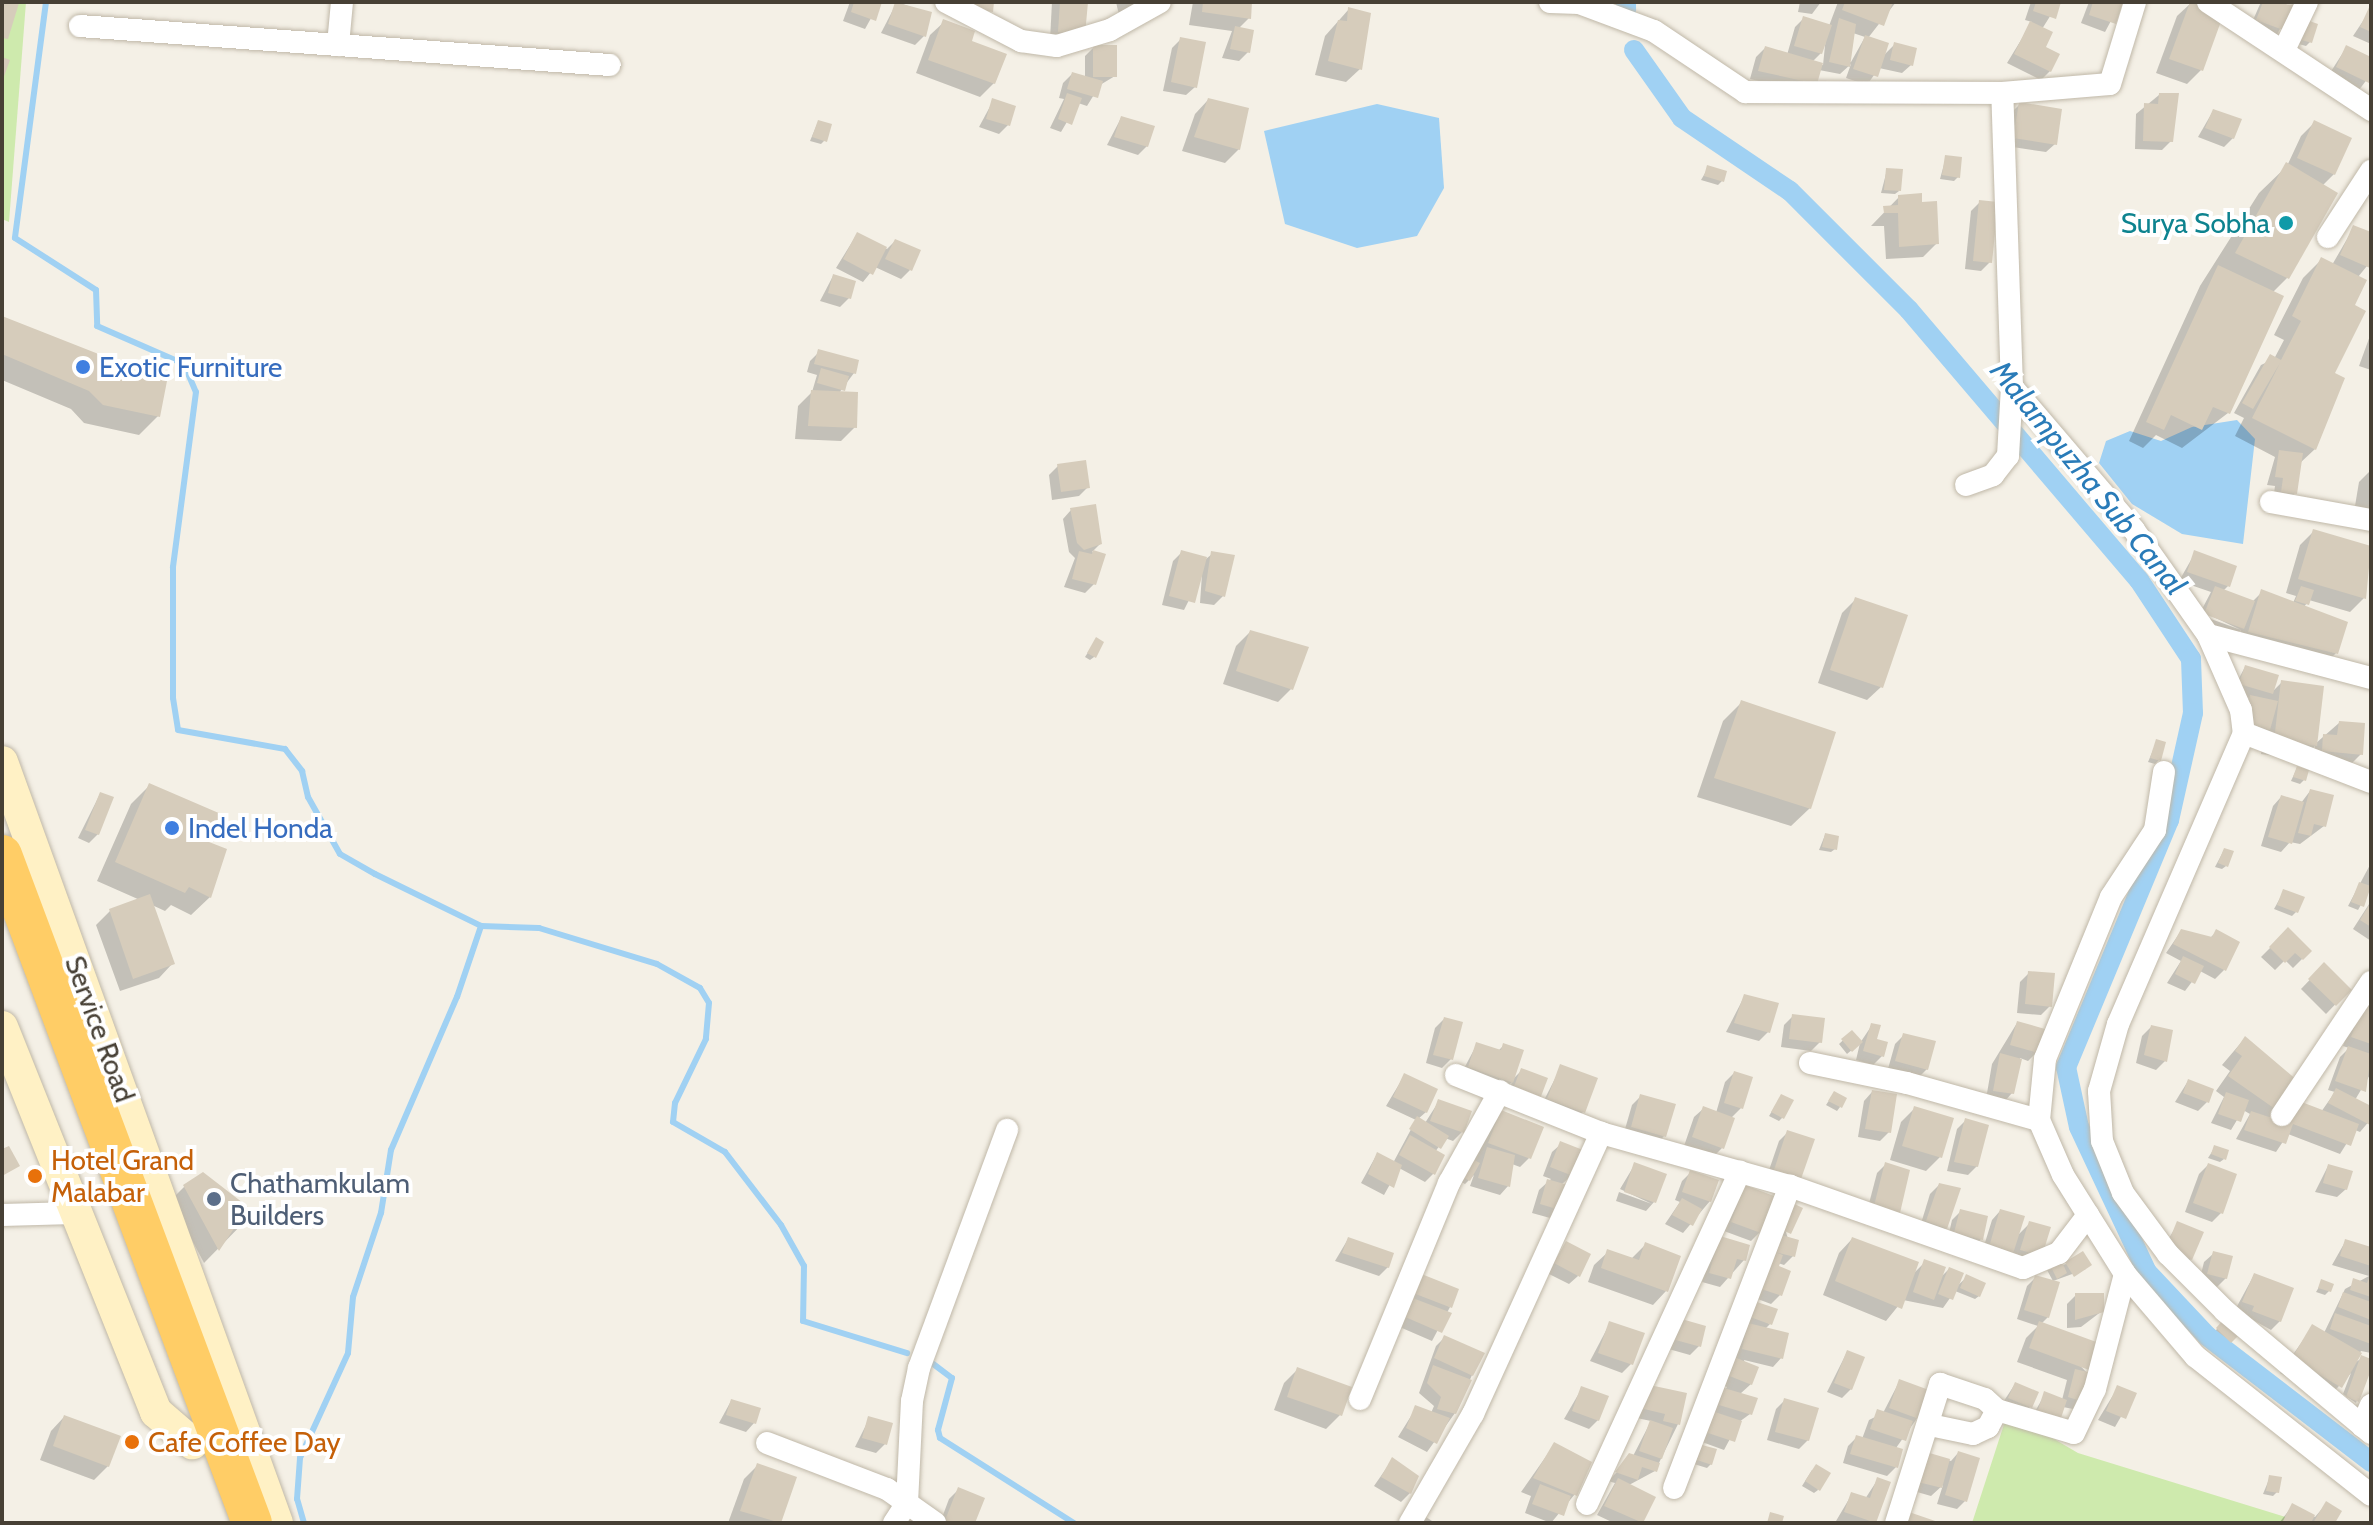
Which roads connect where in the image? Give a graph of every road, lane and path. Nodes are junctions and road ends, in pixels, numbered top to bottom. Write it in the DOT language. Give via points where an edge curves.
graph roads {
  1 [pos="342,2"];
  2 [pos="946,2"];
  3 [pos="1160,2"];
  4 [pos="1550,2"];
  5 [pos="2135,2"];
  6 [pos="2208,2"];
  7 [pos="2307,2"];
  8 [pos="1579,3"];
  9 [pos="80,26"];
  10 [pos="338,45"];
  11 [pos="2285,48"];
  12 [pos="610,65"];
  13 [pos="2002,93"];
  14 [pos="2371,110"];
  15 [pos="2371,171"];
  16 [pos="2328,237"];
  17 [pos="2012,387"];
  18 [pos="1966,485"];
  19 [pos="2271,502"];
  20 [pos="2371,520"];
  21 [pos="2208,635"];
  22 [pos="2371,678"];
  23 [pos="2244,733"];
  24 [pos="2,762"];
  25 [pos="2164,772"];
  26 [pos="2371,782"];
  27 [pos="2,855"];
  28 [pos="2,927"];
  29 [pos="2371,982"];
  30 [pos="4,1041"];
  31 [pos="1810,1063"];
  32 [pos="1456,1075"];
  33 [pos="1500,1091"];
  34 [pos="2282,1115"];
  35 [pos="2039,1120"];
  36 [pos="1007,1130"];
  37 [pos="1601,1133"];
  38 [pos="1740,1171"];
  39 [pos="1790,1186"];
  40 [pos="74,1213"];
  41 [pos="2,1215"];
  42 [pos="2088,1215"];
  43 [pos="2125,1274"];
  44 [pos="1360,1399"];
  45 [pos="1997,1410"];
  46 [pos="2368,1421"];
  47 [pos="1930,1425"];
  48 [pos="192,1443"];
  49 [pos="767,1443"];
  50 [pos="1674,1488"];
  51 [pos="2371,1495"];
  52 [pos="907,1503"];
  53 [pos="1587,1504"];
  54 [pos="222,1523"];
  55 [pos="252,1523"];
  56 [pos="277,1523"];
  57 [pos="894,1523"];
  58 [pos="935,1523"];
  59 [pos="1410,1523"];
  60 [pos="1896,1523"];
  1 -- 10 [label="street"];
  2 -- 3 [label="street" via="1021,41 1057,46 1110,30"];
  4 -- 8 [label="street"];
  5 -- 13 [label="street" via="2110,84"];
  6 -- 11 [label="street"];
  7 -- 11 [label="street"];
  8 -- 13 [label="street" via="1654,31 1745,92"];
  9 -- 10 [label="street"];
  10 -- 12 [label="street"];
  11 -- 14 [label="street"];
  13 -- 17 [label="street"];
  15 -- 16 [label="street"];
  17 -- 18 [label="street" via="2008,456 1993,475"];
  17 -- 21 [label="street" via="2134,530"];
  19 -- 20 [label="street"];
  21 -- 22 [label="street"];
  21 -- 23 [label="street" via="2241,710"];
  23 -- 26 [label="street"];
  23 -- 46 [label="street" via="2118,1024 2099,1091 2102,1141 2123,1193 2168,1254 2225,1311"];
  24 -- 56 [label="street, Service Road"];
  25 -- 35 [label="street" via="2155,830 2111,897 2045,1059"];
  27 -- 55 [label="highway"];
  28 -- 48 [label="highway"];
  29 -- 34 [label="street"];
  30 -- 40 [label="street"];
  31 -- 35 [label="street" via="1907,1083"];
  32 -- 33 [label="street"];
  33 -- 37 [label="street"];
  33 -- 44 [label="street" via="1449,1183"];
  35 -- 42 [label="street"];
  36 -- 52 [label="street" via="919,1368 912,1401"];
  37 -- 38 [label="street"];
  37 -- 59 [label="street" via="1473,1414"];
  38 -- 39 [label="street"];
  38 -- 53 [label="street"];
  39 -- 42 [label="street" via="2023,1268 2059,1253"];
  39 -- 50 [label="street"];
  40 -- 41 [label="street"];
  40 -- 48 [label="street" via="156,1412"];
  42 -- 43 [label="street"];
  43 -- 45 [label="street" via="2095,1389 2074,1433"];
  43 -- 51 [label="street" via="2195,1356"];
  45 -- 47 [label="street" via="1988,1427 1973,1434"];
  45 -- 47 [label="street" via="1985,1399 1940,1384"];
  47 -- 60 [label="street" via="1907,1475"];
  48 -- 54 [label="highway"];
  49 -- 52 [label="street" via="887,1489"];
  52 -- 57 [label="street"];
  52 -- 58 [label="street"];
}
